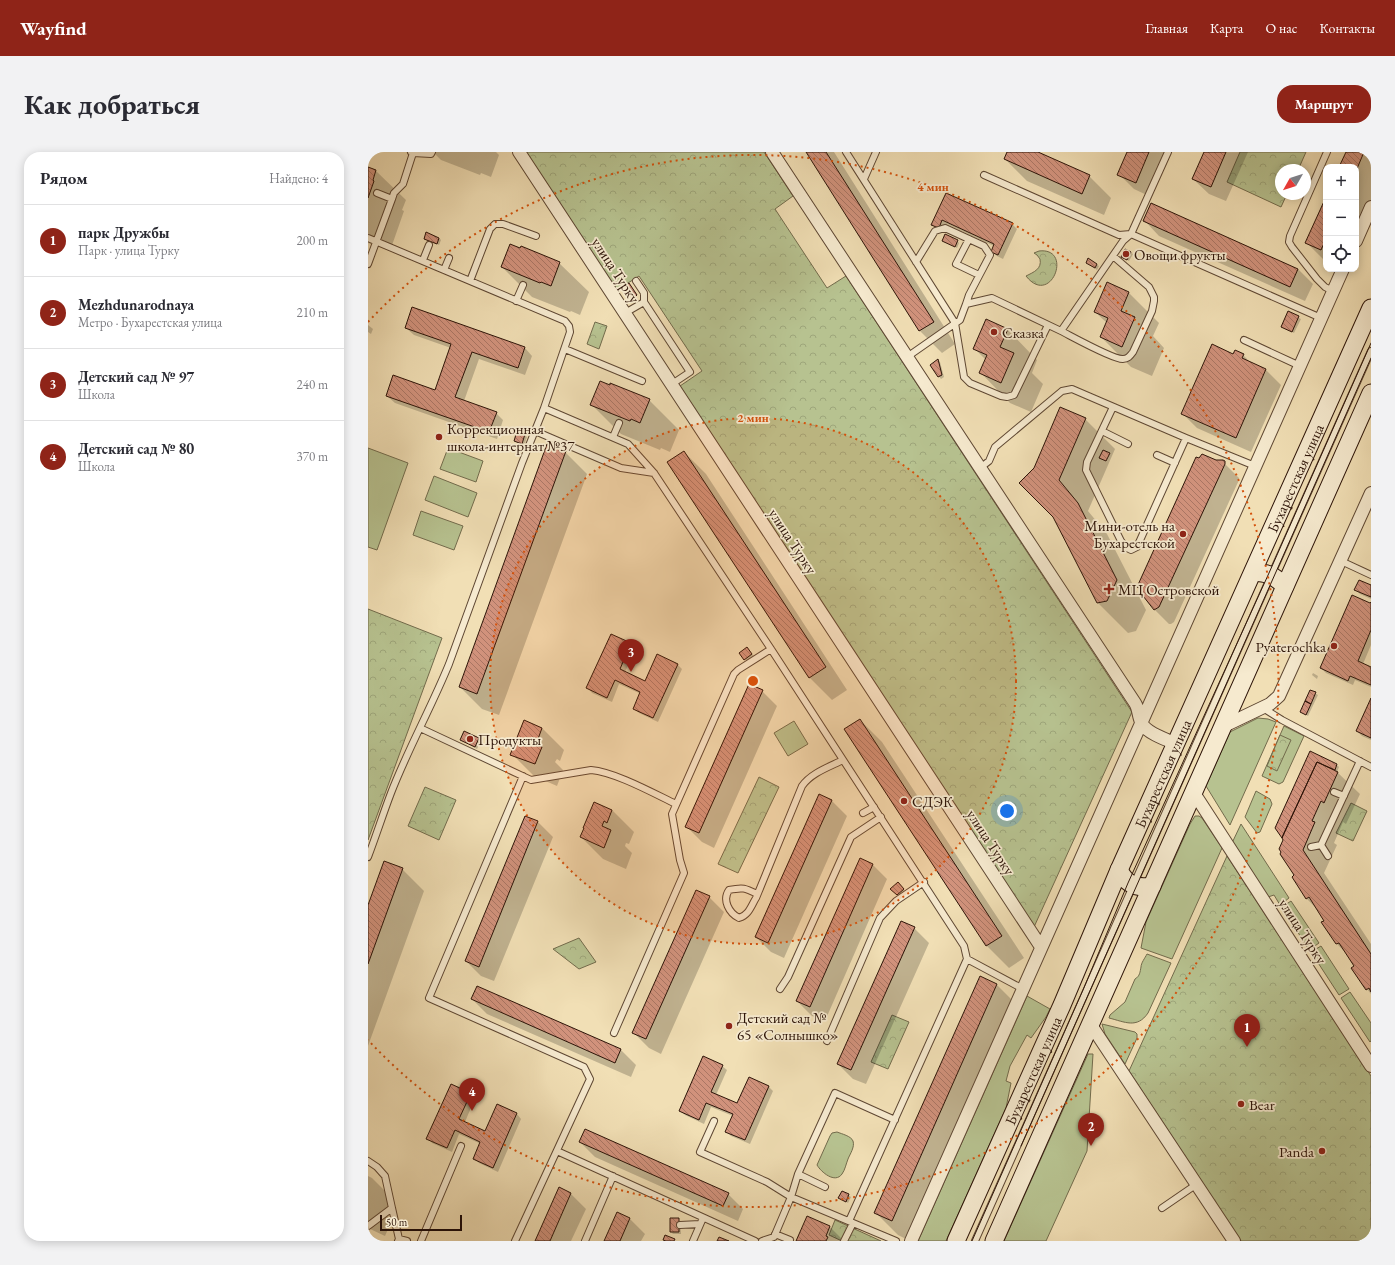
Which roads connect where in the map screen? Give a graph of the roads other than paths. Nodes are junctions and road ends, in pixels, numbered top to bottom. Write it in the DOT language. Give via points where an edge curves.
graph roads {
  1 [pos="432,152"];
  2 [pos="519,152"];
  3 [pos="772,152"];
  4 [pos="846,152"];
  5 [pos="876,152"];
  6 [pos="1168,152"];
  7 [pos="1327,152"];
  8 [pos="412,153"];
  9 [pos="984,175"];
  10 [pos="864,179"];
  11 [pos="377,193"];
  12 [pos="392,199"];
  13 [pos="1371,207"];
  14 [pos="1131,234"];
  15 [pos="536,236"];
  16 [pos="1358,236"];
  17 [pos="368,238"];
  18 [pos="969,239"];
  19 [pos="376,241"];
  20 [pos="429,245"];
  21 [pos="1113,256"];
  22 [pos="449,258"];
  23 [pos="422,260"];
  24 [pos="916,262"];
  25 [pos="368,264"];
  26 [pos="444,270"];
  27 [pos="1342,272"];
  28 [pos="980,275"];
  29 [pos="470,281"];
  30 [pos="636,281"];
  31 [pos="523,285"];
  32 [pos="1334,291"];
  33 [pos="516,301"];
  34 [pos="644,302"];
  35 [pos="966,304"];
  36 [pos="1371,308"];
  37 [pos="625,313"];
  38 [pos="1321,318"];
  39 [pos="955,323"];
  40 [pos="1048,325"];
  41 [pos="1061,330"];
  42 [pos="1244,340"];
  43 [pos="565,349"];
  44 [pos="1371,351"];
  45 [pos="907,357"];
  46 [pos="1300,366"];
  47 [pos="642,381"];
  48 [pos="672,384"];
  49 [pos="1371,393"];
  50 [pos="1113,407"];
  51 [pos="544,408"];
  52 [pos="618,423"];
  53 [pos="535,431"];
  54 [pos="1102,431"];
  55 [pos="613,437"];
  56 [pos="1186,438"];
  57 [pos="1128,444"];
  58 [pos="1157,455"];
  59 [pos="1175,463"];
  60 [pos="1255,466"];
  61 [pos="980,468"];
  62 [pos="654,473"];
  63 [pos="1371,493"];
  64 [pos="1341,561"];
  65 [pos="1253,572"];
  66 [pos="1272,575"];
  67 [pos="1371,575"];
  68 [pos="1285,586"];
  69 [pos="771,648"];
  70 [pos="1263,708"];
  71 [pos="1142,724"];
  72 [pos="1222,727"];
  73 [pos="420,728"];
  74 [pos="1177,744"];
  75 [pos="843,760"];
  76 [pos="1360,761"];
  77 [pos="1371,767"];
  78 [pos="523,776"];
  79 [pos="1334,792"];
  80 [pos="1194,793"];
  81 [pos="1344,796"];
  82 [pos="676,804"];
  83 [pos="874,807"];
  84 [pos="863,813"];
  85 [pos="881,817"];
  86 [pos="1321,845"];
  87 [pos="1311,847"];
  88 [pos="1328,856"];
  89 [pos="368,857"];
  90 [pos="1119,870"];
  91 [pos="924,882"];
  92 [pos="1133,886"];
  93 [pos="1152,886"];
  94 [pos="757,894"];
  95 [pos="1041,947"];
  96 [pos="967,959"];
  97 [pos="780,989"];
  98 [pos="1023,989"];
  99 [pos="1091,1025"];
  100 [pos="614,1033"];
  101 [pos="827,1041"];
  102 [pos="1371,1066"];
  103 [pos="895,1120"];
  104 [pos="714,1121"];
  105 [pos="461,1146"];
  106 [pos="557,1151"];
  107 [pos="368,1161"];
  108 [pos="798,1174"];
  109 [pos="613,1176"];
  110 [pos="1196,1184"];
  111 [pos="825,1187"];
  112 [pos="791,1197"];
  113 [pos="392,1208"];
  114 [pos="1162,1208"];
  115 [pos="702,1221"];
  116 [pos="851,1222"];
  117 [pos="680,1225"];
  118 [pos="368,1226"];
  119 [pos="775,1234"];
  120 [pos="398,1240"];
  121 [pos="790,1240"];
  122 [pos="407,1241"];
  123 [pos="421,1241"];
  124 [pos="515,1241"];
  125 [pos="585,1241"];
  126 [pos="693,1241"];
  127 [pos="755,1241"];
  128 [pos="762,1241"];
  129 [pos="844,1241"];
  130 [pos="896,1241"];
  131 [pos="911,1241"];
  132 [pos="956,1241"];
  133 [pos="975,1241"];
  134 [pos="994,1241"];
  135 [pos="1234,1241"];
  1 -- 8 [label="lane"];
  2 -- 37 [label="street, улица Турку"];
  3 -- 45 [label="street"];
  4 -- 10 [label="lane"];
  5 -- 10 [label="lane"];
  6 -- 14 [label="lane"];
  7 -- 32 [label="lane" via="1289,242 1316,280"];
  8 -- 12 [label="lane" via="402,184"];
  9 -- 14 [label="lane" via="1120,236"];
  10 -- 24 [label="lane"];
  11 -- 12 [label="lane"];
  12 -- 19 [label="lane"];
  13 -- 16 [label="street"];
  14 -- 21 [label="lane"];
  14 -- 38 [label="lane"];
  15 -- 29 [label="lane" via="504,224 495,224 490,229"];
  17 -- 19 [label="lane"];
  18 -- 24 [label="lane" via="945,228 935,231"];
  18 -- 28 [label="lane" via="984,246 990,255"];
  18 -- 28 [label="lane" via="956,264"];
  19 -- 23 [label="lane"];
  19 -- 25 [label="lane"];
  20 -- 23 [label="lane"];
  21 -- 41 [label="lane"];
  21 -- 41 [label="lane" via="1149,287 1154,297 1152,311 1133,352 1129,357 1119,359"];
  22 -- 26 [label="lane"];
  23 -- 26 [label="lane"];
  24 -- 39 [label="lane"];
  26 -- 29 [label="lane"];
  27 -- 32 [label="street"];
  28 -- 35 [label="lane"];
  29 -- 33 [label="lane"];
  30 -- 34 [label="lane" via="644,293"];
  31 -- 33 [label="lane"];
  32 -- 38 [label="street"];
  33 -- 43 [label="lane" via="565,321 570,332"];
  34 -- 37 [label="lane"];
  34 -- 48 [label="lane" via="690,372"];
  35 -- 39 [label="lane" via="960,320"];
  35 -- 40 [label="lane" via="992,298"];
  36 -- 65 [label="main road, Бухарестская улица"];
  37 -- 48 [label="street, улица Турку"];
  38 -- 46 [label="street"];
  39 -- 40 [label="lane" via="964,376 970,383 1007,397 1014,395"];
  39 -- 45 [label="lane"];
  40 -- 41 [label="lane"];
  42 -- 46 [label="lane"];
  43 -- 47 [label="lane"];
  43 -- 51 [label="lane"];
  44 -- 66 [label="lane"];
  45 -- 61 [label="street"];
  46 -- 60 [label="street"];
  48 -- 95 [label="street, улица Турку"];
  49 -- 68 [label="main road"];
  50 -- 54 [label="lane"];
  50 -- 56 [label="lane"];
  50 -- 61 [label="lane" via="1072,389 1062,391 995,447 989,461"];
  51 -- 53 [label="lane"];
  51 -- 55 [label="lane"];
  52 -- 55 [label="lane"];
  53 -- 62 [label="lane" via="621,468"];
  53 -- 73 [label="lane" via="440,688"];
  54 -- 57 [label="lane"];
  54 -- 59 [label="lane" via="1087,462 1086,470 1121,541 1131,550 1137,547"];
  55 -- 62 [label="lane" via="628,444"];
  56 -- 59 [label="lane"];
  56 -- 60 [label="lane"];
  58 -- 59 [label="lane"];
  60 -- 71 [label="street"];
  61 -- 71 [label="street" via="1137,707"];
  62 -- 69 [label="lane"];
  63 -- 64 [label="street"];
  64 -- 67 [label="lane"];
  64 -- 70 [label="street" via="1283,689 1274,701"];
  65 -- 66 [label="main road"];
  65 -- 74 [label="main road, Бухарестская улица"];
  66 -- 68 [label="main road"];
  66 -- 92 [label="lane"];
  68 -- 72 [label="main road"];
  69 -- 75 [label="lane"];
  69 -- 82 [label="lane" via="734,674"];
  70 -- 72 [label="street"];
  70 -- 76 [label="lane"];
  71 -- 74 [label="street" via="1147,730"];
  71 -- 95 [label="street"];
  72 -- 80 [label="main road"];
  73 -- 78 [label="lane"];
  73 -- 89 [label="lane" via="391,793"];
  74 -- 90 [label="main road, Бухарестская улица"];
  75 -- 83 [label="lane"];
  75 -- 94 [label="lane" via="812,776 802,786"];
  76 -- 77 [label="lane"];
  76 -- 81 [label="lane"];
  78 -- 82 [label="lane" via="531,780 590,770 600,771"];
  78 -- 106 [label="lane" via="429,998 584,1067 590,1079"];
  79 -- 81 [label="lane"];
  80 -- 93 [label="main road"];
  80 -- 102 [label="street, улица Турку"];
  81 -- 86 [label="lane"];
  82 -- 100 [label="lane" via="672,814 684,873"];
  83 -- 84 [label="lane"];
  83 -- 85 [label="lane"];
  85 -- 91 [label="lane"];
  85 -- 97 [label="lane" via="851,837 788,977"];
  86 -- 87 [label="lane"];
  86 -- 88 [label="lane"];
  90 -- 92 [label="main road"];
  90 -- 132 [label="main road, Бухарестская улица" via="1062,1005"];
  91 -- 96 [label="lane" via="964,946"];
  91 -- 101 [label="lane" via="896,901 880,918"];
  92 -- 93 [label="main road"];
  92 -- 133 [label="lane"];
  93 -- 99 [label="main road"];
  94 -- 94 [label="lane" via="744,888 729,890 726,900 732,912 739,918 748,913"];
  95 -- 98 [label="street"];
  96 -- 98 [label="lane"];
  96 -- 103 [label="lane"];
  98 -- 131 [label="street"];
  99 -- 110 [label="street"];
  99 -- 134 [label="main road"];
  103 -- 108 [label="lane" via="835,1093"];
  103 -- 116 [label="lane"];
  104 -- 112 [label="lane" via="700,1152 767,1182"];
  105 -- 123 [label="lane"];
  106 -- 109 [label="lane"];
  106 -- 124 [label="lane"];
  107 -- 113 [label="lane" via="385,1176"];
  108 -- 111 [label="lane"];
  108 -- 112 [label="lane"];
  109 -- 115 [label="lane"];
  109 -- 125 [label="lane"];
  110 -- 114 [label="lane"];
  110 -- 135 [label="street"];
  112 -- 116 [label="lane"];
  112 -- 119 [label="lane"];
  113 -- 118 [label="lane"];
  113 -- 120 [label="lane"];
  115 -- 117 [label="lane"];
  115 -- 126 [label="lane"];
  115 -- 127 [label="lane"];
  116 -- 129 [label="lane"];
  116 -- 130 [label="lane"];
  119 -- 121 [label="lane"];
  119 -- 128 [label="lane" via="774,1237"];
  120 -- 122 [label="lane"];
}
